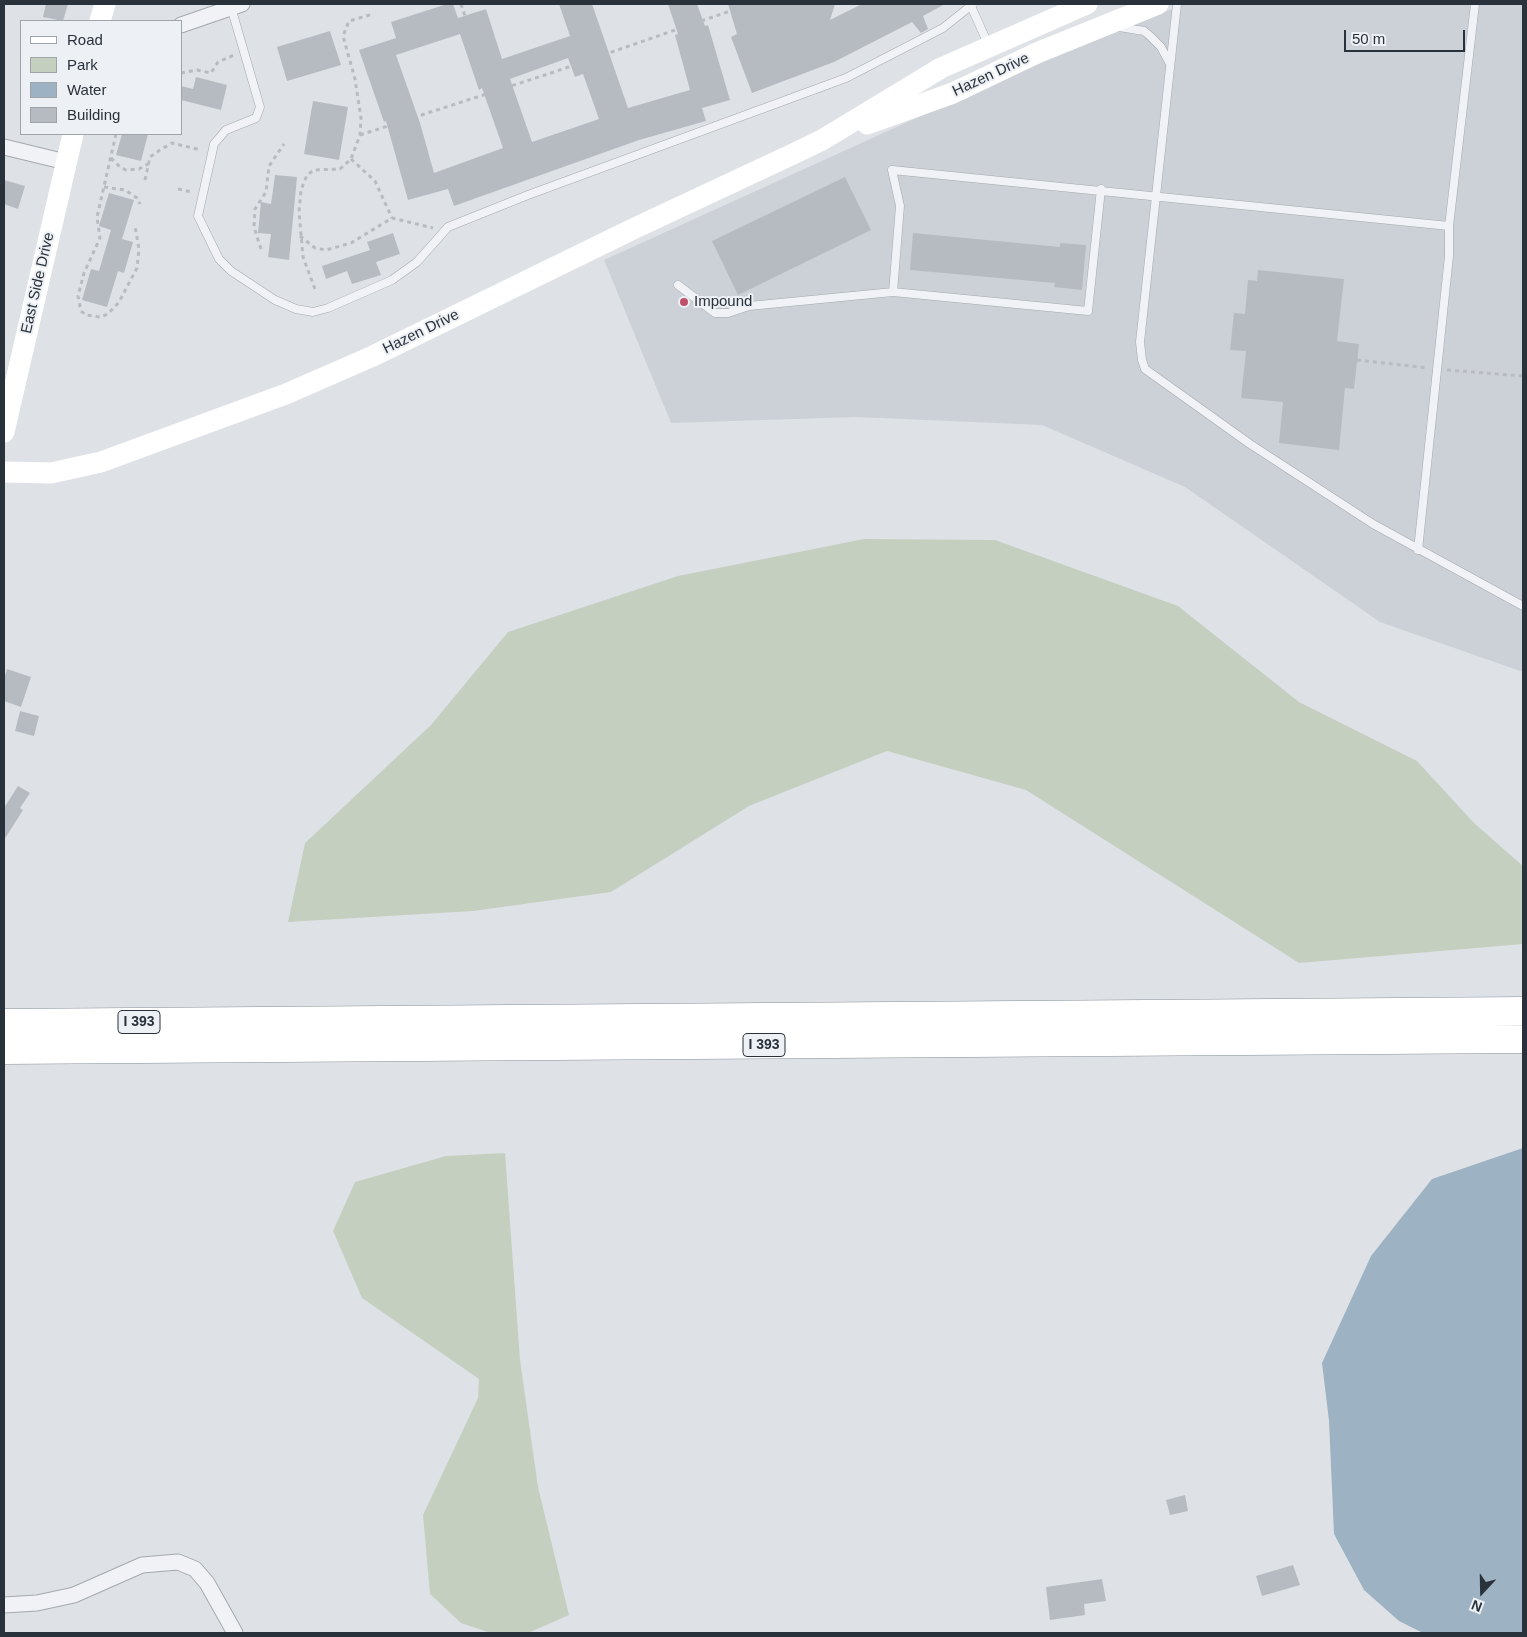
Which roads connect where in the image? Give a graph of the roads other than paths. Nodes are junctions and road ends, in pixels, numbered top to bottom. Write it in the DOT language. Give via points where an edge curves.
graph roads {
  1 [pos="105,4"];
  2 [pos="971,4"];
  3 [pos="1087,4"];
  4 [pos="1158,4"];
  5 [pos="1176,4"];
  6 [pos="1475,4"];
  7 [pos="237,6"];
  8 [pos="100,20"];
  9 [pos="182,25"];
  10 [pos="1102,26"];
  11 [pos="989,46"];
  12 [pos="1170,64"];
  13 [pos="73,135"];
  14 [pos="822,140"];
  15 [pos="4,147"];
  16 [pos="66,162"];
  17 [pos="1101,189"];
  18 [pos="1156,195"];
  19 [pos="1449,226"];
  20 [pos="678,285"];
  21 [pos="893,292"];
  22 [pos="4,432"];
  23 [pos="4,472"];
  24 [pos="1418,550"];
  25 [pos="1523,606"];
  26 [pos="4,1005"];
  27 [pos="1523,1011"];
  28 [pos="274,1021"];
  29 [pos="4,1023"];
  30 [pos="1523,1039"];
  31 [pos="428,1047"];
  32 [pos="4,1050"];
  33 [pos="4,1069"];
  34 [pos="4,1605"];
  35 [pos="235,1633"];
  1 -- 8 [label="street"];
  2 -- 7 [label="lane" via="943,28 846,78 448,227 417,262 392,280 313,312 275,300 254,288 219,259 198,216 214,144 226,130 256,118 260,106"];
  2 -- 11 [label="lane"];
  3 -- 11 [label="street, Hazen Drive"];
  4 -- 10 [label="street, Hazen Drive"];
  5 -- 12 [label="lane"];
  6 -- 19 [label="lane"];
  7 -- 9 [label="street"];
  10 -- 12 [label="lane" via="1144,31 1161,47"];
  10 -- 14 [label="street, Hazen Drive" via="952,93"];
  11 -- 14 [label="street, Hazen Drive" via="941,68"];
  12 -- 18 [label="lane"];
  13 -- 16 [label="street, East Side Drive"];
  14 -- 23 [label="street, Hazen Drive" via="373,356 286,394 100,462 51,473"];
  15 -- 16 [label="street"];
  16 -- 22 [label="street, East Side Drive"];
  17 -- 18 [label="lane"];
  17 -- 21 [label="lane" via="1088,312"];
  17 -- 21 [label="lane" via="892,170 900,206"];
  18 -- 19 [label="lane"];
  18 -- 24 [label="lane" via="1140,342 1145,369 1250,444"];
  19 -- 24 [label="lane" via="1449,256"];
  20 -- 21 [label="lane" via="716,313 749,306"];
  24 -- 25 [label="lane"];
  26 -- 28 [label="highway"];
  27 -- 28 [label="highway, I 393"];
  28 -- 29 [label="highway, I 393"];
  30 -- 31 [label="highway, I 393"];
  31 -- 32 [label="highway, I 393"];
  31 -- 33 [label="highway" via="175,1065"];
  34 -- 35 [label="street" via="37,1603 74,1595 142,1565 178,1562 194,1569 207,1583"];
}
